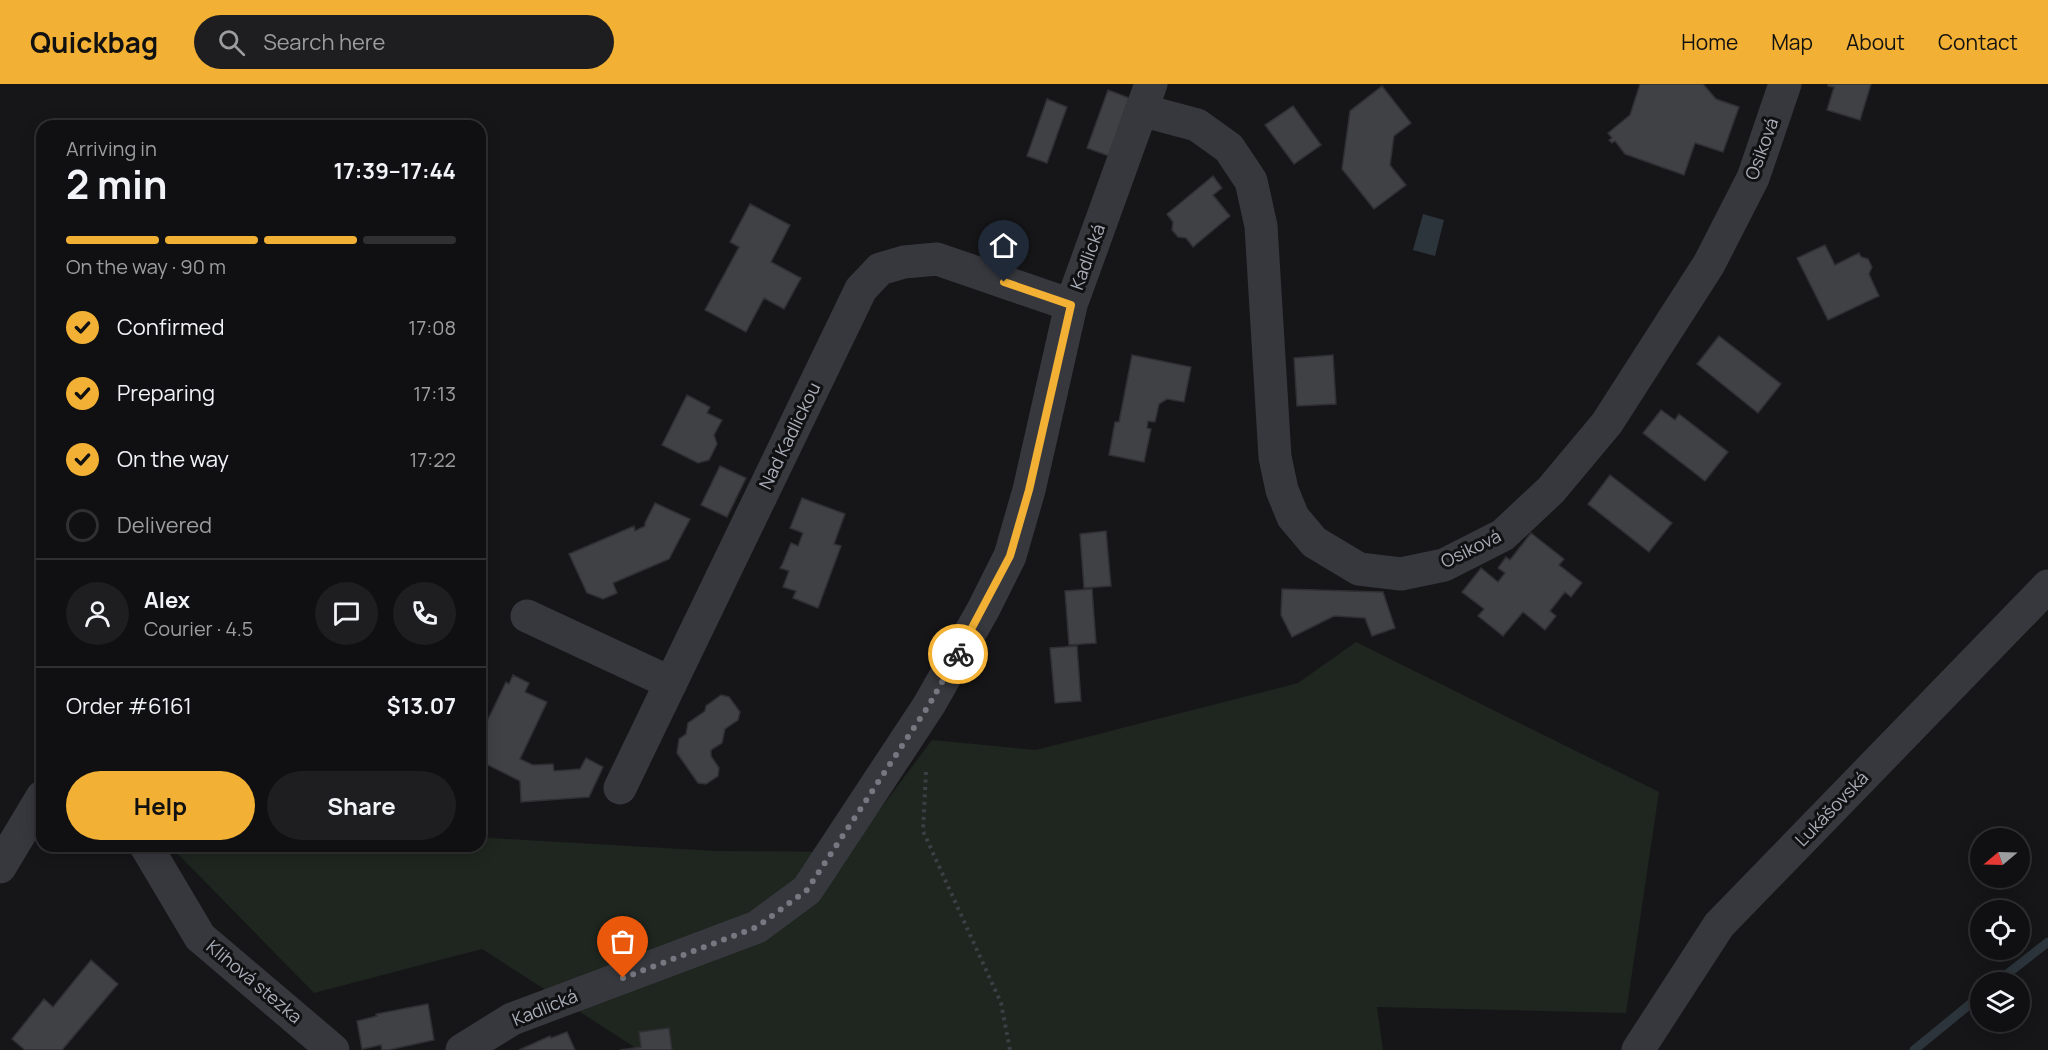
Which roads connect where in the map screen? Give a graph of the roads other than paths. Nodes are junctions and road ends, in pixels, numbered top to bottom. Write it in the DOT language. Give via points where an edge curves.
graph roads {
  1 [pos="1785,84"];
  2 [pos="1146,97"];
  3 [pos="1071,305"];
  4 [pos="2048,586"];
  5 [pos="527,616"];
  6 [pos="671,683"];
  7 [pos="620,788"];
  8 [pos="36,807"];
  9 [pos="150,852"];
  10 [pos="0,867"];
  11 [pos="333,1050"];
  12 [pos="462,1050"];
  13 [pos="1638,1050"];
  1 -- 2 [label="street, Osiková" via="1753,178 1709,264 1607,423 1551,490 1503,535 1444,565 1401,574 1359,569 1314,542 1293,517 1281,490 1275,457 1261,226 1251,181 1229,148"];
  2 -- 3 [label="street, Kadlická"];
  3 -- 6 [label="street, Nad Kadlickou" via="937,259 880,269 861,289"];
  3 -- 12 [label="street, Kadlická" via="1010,556 929,705 807,890 757,927 512,1019"];
  4 -- 13 [label="street, Lukášovská" via="1719,925"];
  5 -- 6 [label="street"];
  6 -- 7 [label="street, Nad Kadlickou"];
  8 -- 10 [label="street"];
  9 -- 11 [label="street, Klihová stezka" via="200,937"];
}
